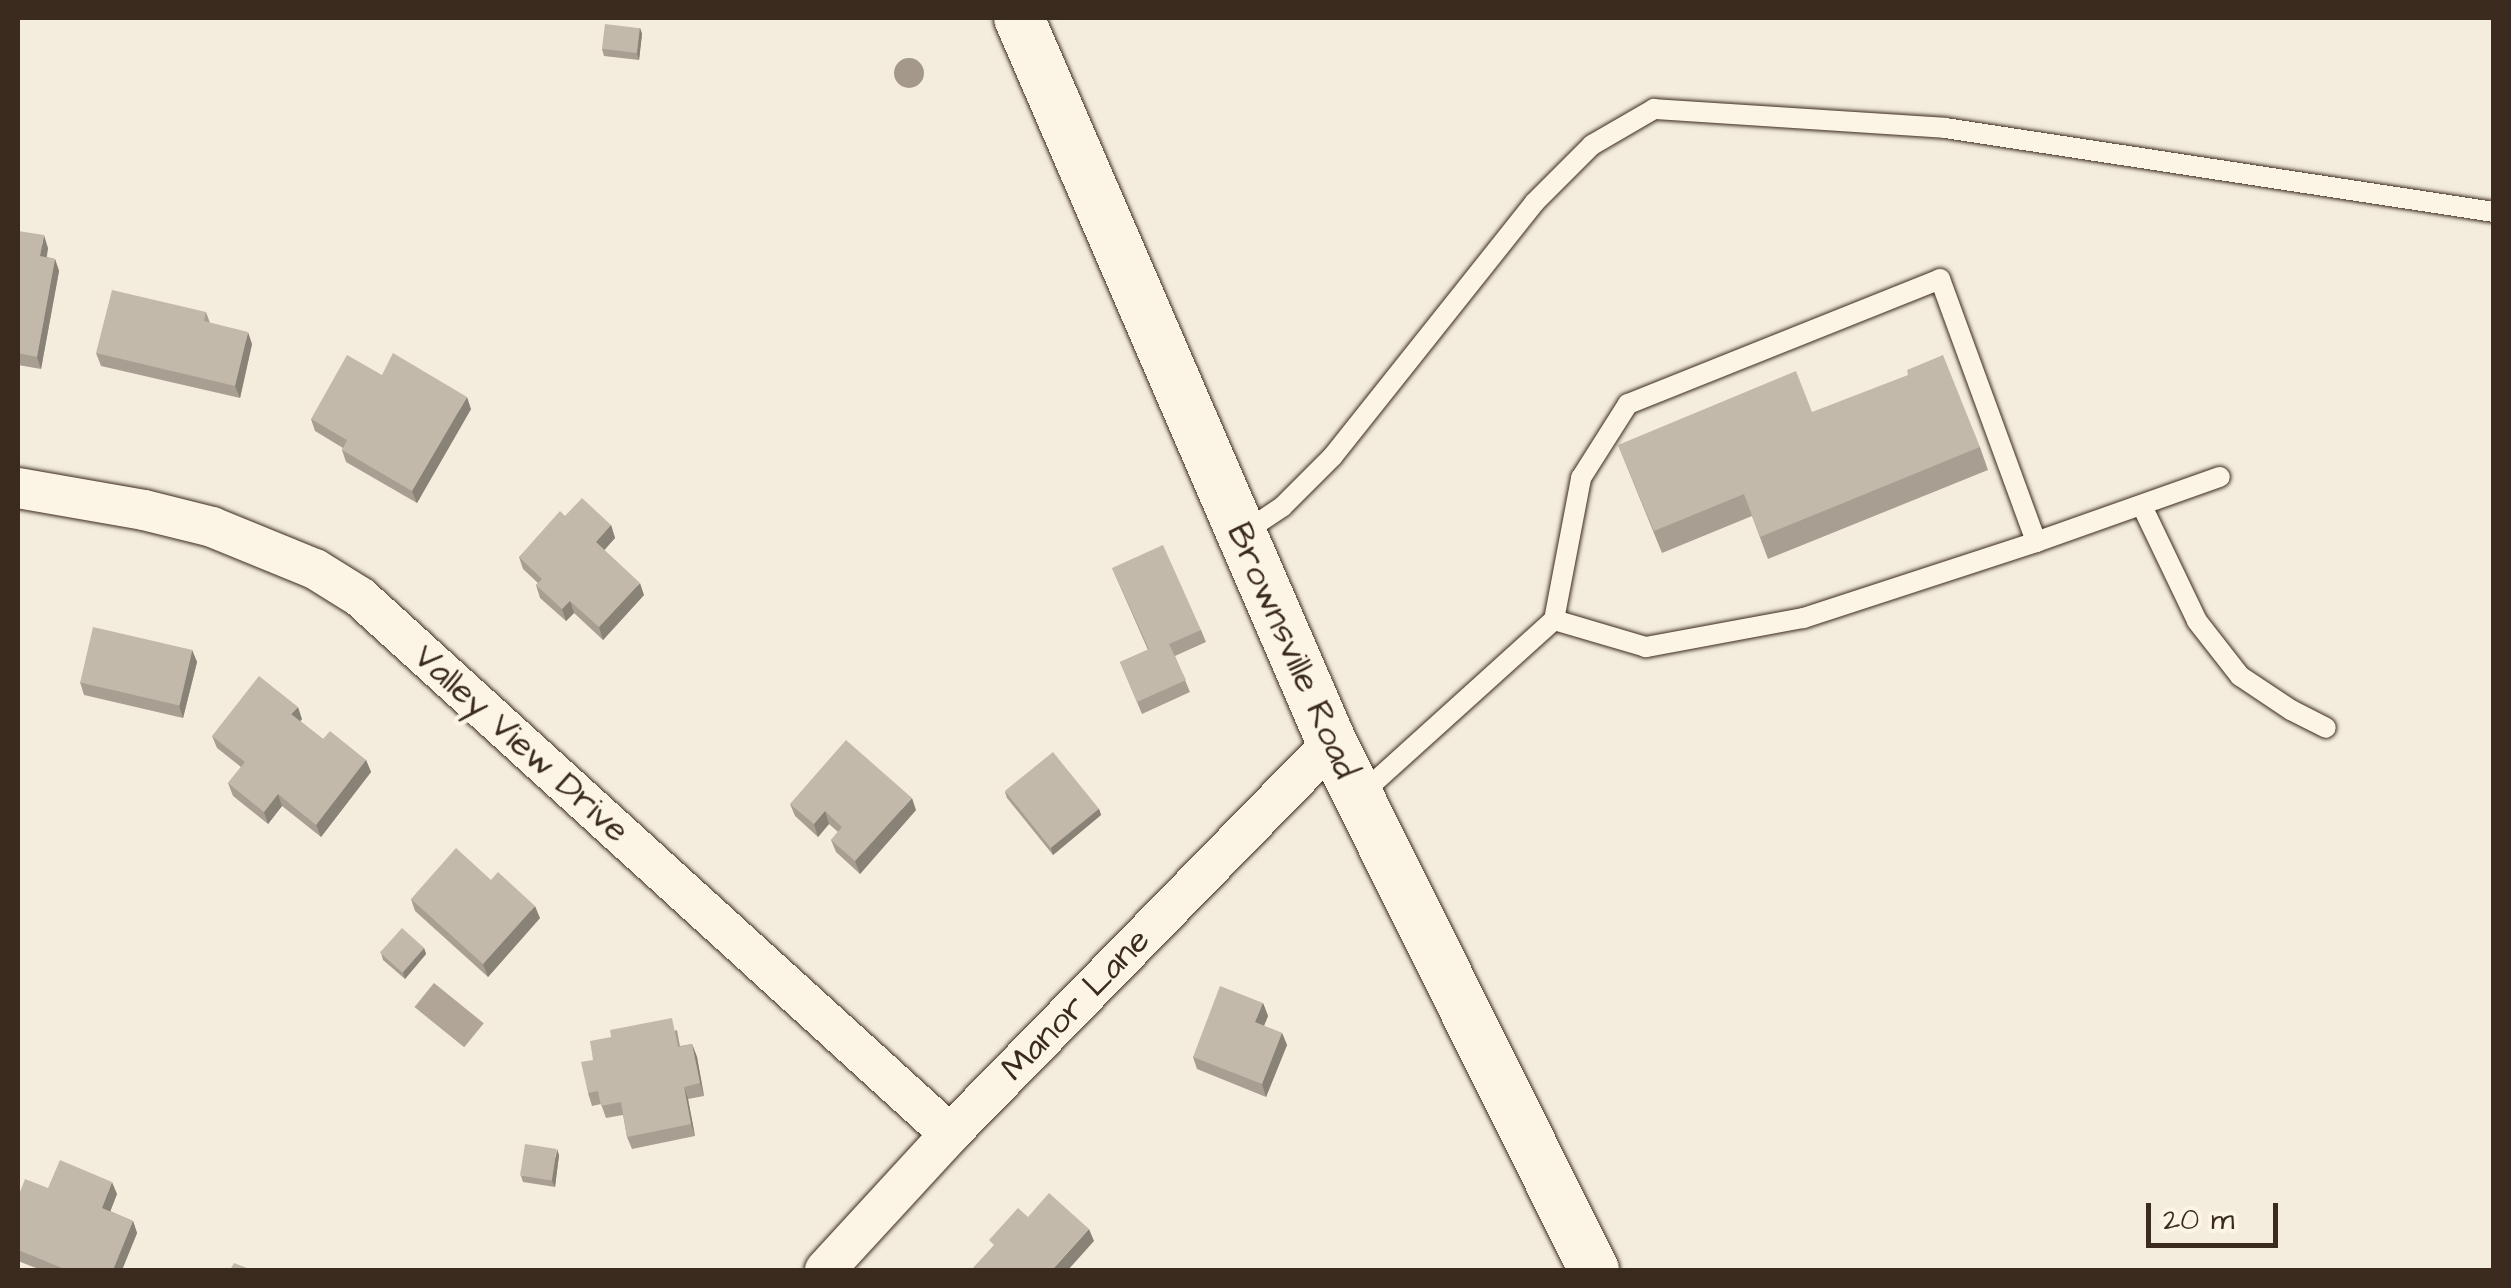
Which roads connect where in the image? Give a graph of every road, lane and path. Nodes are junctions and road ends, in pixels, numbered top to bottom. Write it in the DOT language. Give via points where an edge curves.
graph roads {
  1 [pos="1019,18"];
  2 [pos="2494,212"];
  3 [pos="2220,477"];
  4 [pos="18,488"];
  5 [pos="2142,506"];
  6 [pos="1240,535"];
  7 [pos="2036,542"];
  8 [pos="1554,620"];
  9 [pos="2326,728"];
  10 [pos="1332,744"];
  11 [pos="1357,797"];
  12 [pos="950,1134"];
  13 [pos="826,1270"];
  14 [pos="1594,1270"];
  1 -- 6 [label="street, Brownsville Road"];
  2 -- 6 [label="lane" via="1944,128 1654,109 1592,144 1534,202 1332,456 1282,507"];
  3 -- 5 [label="lane"];
  4 -- 12 [label="street, Valley View Drive" via="212,528 315,569 360,597"];
  5 -- 7 [label="lane"];
  5 -- 9 [label="lane" via="2197,621 2240,676"];
  6 -- 10 [label="street, Brownsville Road"];
  7 -- 8 [label="lane" via="1803,618 1646,646"];
  7 -- 8 [label="lane" via="1940,279 1628,404 1581,478"];
  8 -- 11 [label="lane"];
  10 -- 11 [label="street, Brownsville Road"];
  10 -- 12 [label="street, Manor Lane"];
  11 -- 14 [label="street, Brownsville Road"];
  12 -- 13 [label="street, Manor Lane"];
}
